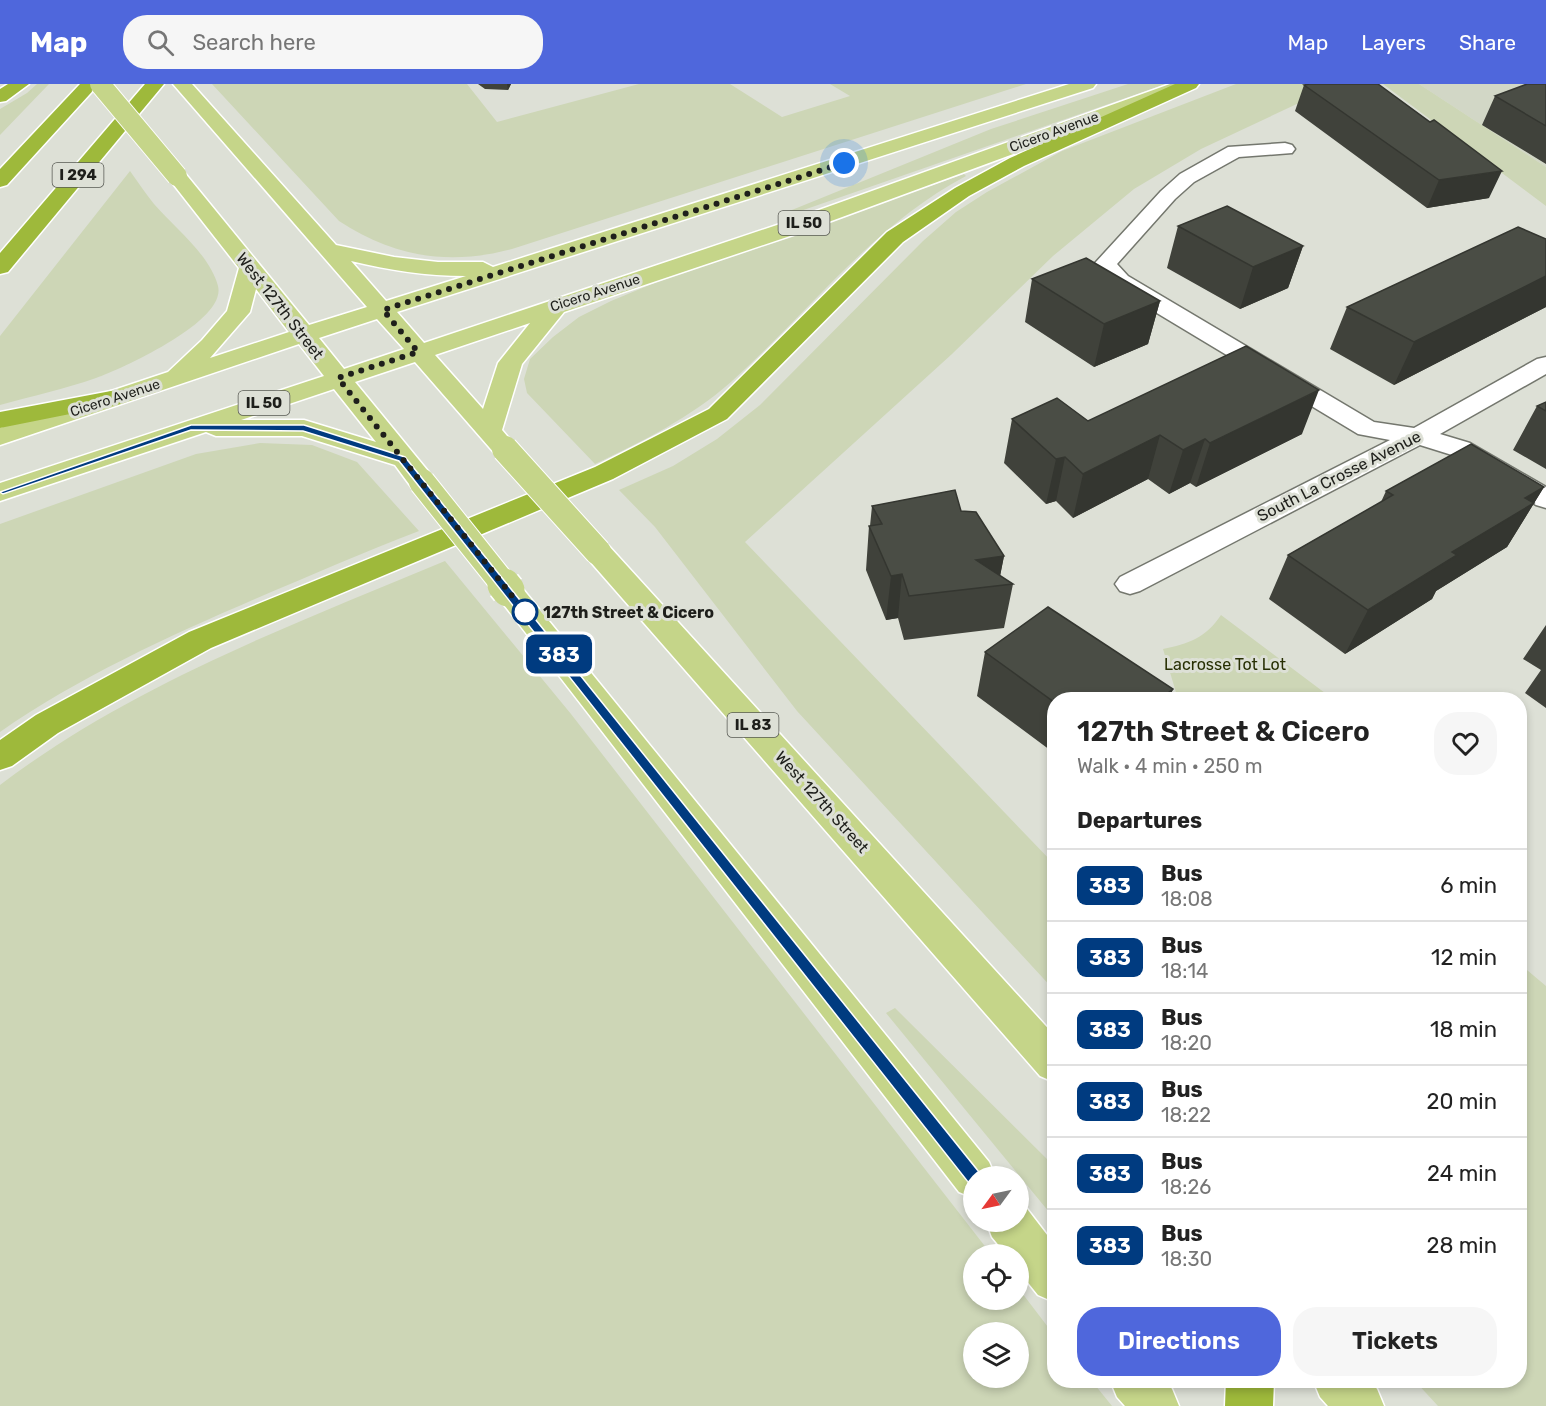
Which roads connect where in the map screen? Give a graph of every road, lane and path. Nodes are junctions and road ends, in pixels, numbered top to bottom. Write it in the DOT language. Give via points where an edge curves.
graph roads {
  1 [pos="20,84"];
  2 [pos="90,84"];
  3 [pos="100,84"];
  4 [pos="155,84"];
  5 [pos="182,84"];
  6 [pos="1087,84"];
  7 [pos="1188,84"];
  8 [pos="0,97"];
  9 [pos="1285,149"];
  10 [pos="0,181"];
  11 [pos="329,250"];
  12 [pos="0,267"];
  13 [pos="250,268"];
  14 [pos="509,270"];
  15 [pos="556,306"];
  16 [pos="383,310"];
  17 [pos="303,335"];
  18 [pos="418,352"];
  19 [pos="1546,364"];
  20 [pos="338,378"];
  21 [pos="174,379"];
  22 [pos="111,399"];
  23 [pos="0,420"];
  24 [pos="191,428"];
  25 [pos="1418,436"];
  26 [pos="0,437"];
  27 [pos="497,440"];
  28 [pos="402,459"];
  29 [pos="0,492"];
  30 [pos="1546,499"];
  31 [pos="1130,584"];
  32 [pos="0,757"];
  33 [pos="1047,1055"];
  34 [pos="965,1166"];
  35 [pos="1017,1232"];
  36 [pos="1047,1270"];
  37 [pos="1140,1388"];
  38 [pos="1250,1388"];
  39 [pos="1344,1388"];
  40 [pos="1155,1406"];
  41 [pos="1249,1406"];
  42 [pos="1360,1406"];
  1 -- 8 [label="highway"];
  2 -- 10 [label="highway"];
  3 -- 13 [label="main road, West 127th Street, bridge"];
  4 -- 12 [label="highway, I 294"];
  5 -- 11 [label="main road, West 127th Street"];
  6 -- 14 [label="main road, Cicero Avenue"];
  7 -- 15 [label="main road, Cicero Avenue / IL 50" via="788,229"];
  7 -- 32 [label="highway" via="1017,162 962,192 895,237 718,414 604,473 200,640 47,724"];
  9 -- 25 [label="street" via="1235,151 1187,178 1106,262 1109,271 1367,429"];
  11 -- 14 [label="main road" via="438,269"];
  11 -- 16 [label="main road, West 127th Street"];
  13 -- 17 [label="main road, West 127th Street"];
  13 -- 21 [label="main road" via="238,312"];
  14 -- 16 [label="main road, Cicero Avenue"];
  15 -- 18 [label="main road, Cicero Avenue / IL 50"];
  15 -- 27 [label="main road" via="510,363"];
  16 -- 17 [label="main road, Cicero Avenue"];
  16 -- 18 [label="main road, West 127th Street / IL 83"];
  17 -- 20 [label="main road, West 127th Street"];
  17 -- 21 [label="main road, Cicero Avenue"];
  18 -- 20 [label="main road, Cicero Avenue / IL 50"];
  18 -- 27 [label="main road, West 127th Street / IL 83"];
  19 -- 25 [label="street, South La Crosse Avenue"];
  20 -- 24 [label="main road, Cicero Avenue / IL 50"];
  20 -- 28 [label="main road, West 127th Street"];
  21 -- 22 [label="main road, Cicero Avenue"];
  22 -- 23 [label="highway"];
  22 -- 26 [label="main road, Cicero Avenue"];
  24 -- 28 [label="main road" via="304,428"];
  24 -- 29 [label="main road, Cicero Avenue / IL 50"];
  25 -- 30 [label="street" via="1461,449"];
  25 -- 31 [label="street, South La Crosse Avenue"];
  27 -- 33 [label="main road, West 127th Street / IL 83, bridge"];
  28 -- 34 [label="main road, West 127th Street, bridge"];
  35 -- 36 [label="main road"];
  37 -- 40 [label="main road"];
  38 -- 41 [label="highway"];
  39 -- 42 [label="main road"];
}
